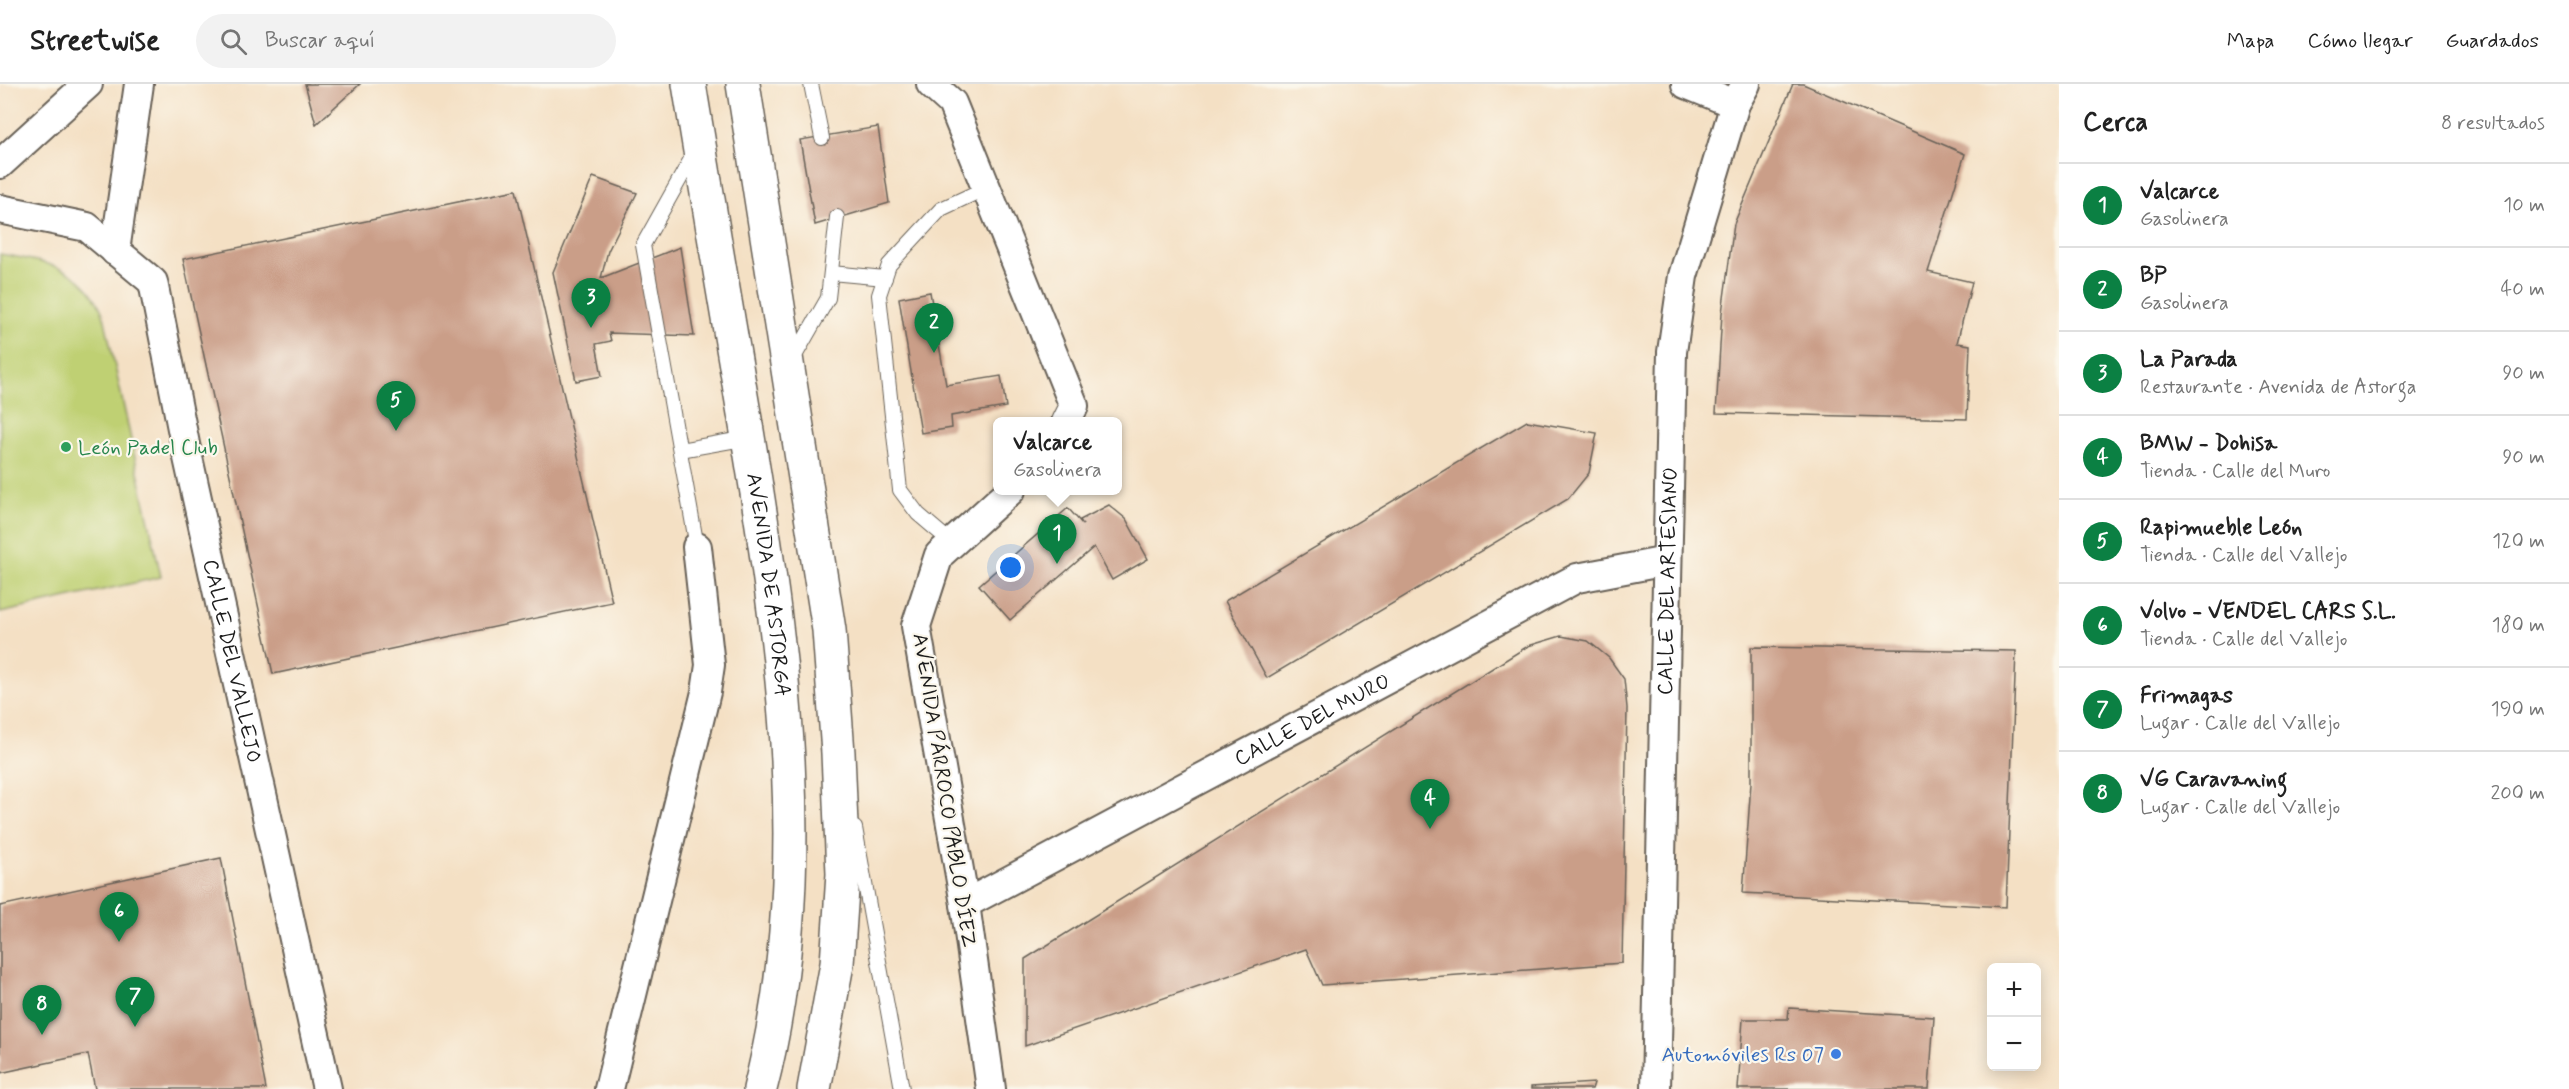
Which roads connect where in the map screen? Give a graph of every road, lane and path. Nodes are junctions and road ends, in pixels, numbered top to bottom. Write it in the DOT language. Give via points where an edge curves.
graph roads {
  1 [pos="88,84"];
  2 [pos="139,84"];
  3 [pos="689,84"];
  4 [pos="743,84"];
  5 [pos="811,84"];
  6 [pos="931,84"];
  7 [pos="1686,84"];
  8 [pos="1741,94"];
  9 [pos="822,138"];
  10 [pos="699,145"];
  11 [pos="0,164"];
  12 [pos="986,188"];
  13 [pos="0,209"];
  14 [pos="837,217"];
  15 [pos="115,251"];
  16 [pos="831,273"];
  17 [pos="885,278"];
  18 [pos="788,368"];
  19 [pos="1068,417"];
  20 [pos="748,438"];
  21 [pos="680,450"];
  22 [pos="1005,495"];
  23 [pos="952,543"];
  24 [pos="697,547"];
  25 [pos="1667,561"];
  26 [pos="838,753"];
  27 [pos="965,904"];
  28 [pos="327,1089"];
  29 [pos="609,1089"];
  30 [pos="760,1089"];
  31 [pos="814,1089"];
  32 [pos="902,1089"];
  33 [pos="991,1089"];
  34 [pos="1656,1089"];
  1 -- 11 [label="street"];
  2 -- 15 [label="street"];
  3 -- 10 [label="highway, AVENIDA DE ASTORGA"];
  4 -- 18 [label="highway"];
  5 -- 9 [label="lane"];
  6 -- 12 [label="street" via="952,103"];
  7 -- 8 [label="street"];
  8 -- 25 [label="street, CALLE DEL ARTESIANO" via="1683,276 1672,352"];
  10 -- 20 [label="highway, AVENIDA DE ASTORGA"];
  10 -- 21 [label="lane" via="643,245"];
  12 -- 17 [label="lane" via="941,209 889,265"];
  12 -- 19 [label="street" via="1074,406"];
  13 -- 15 [label="street, CALLE DEL VALLEJO" via="87,227"];
  14 -- 16 [label="lane"];
  15 -- 28 [label="street, CALLE DEL VALLEJO" via="153,282"];
  16 -- 17 [label="lane"];
  16 -- 18 [label="lane" via="828,298"];
  17 -- 23 [label="lane" via="879,295 900,490 918,514"];
  18 -- 26 [label="highway" via="830,630"];
  20 -- 21 [label="lane"];
  20 -- 30 [label="highway, AVENIDA DE ASTORGA" via="773,592 791,801 784,955"];
  21 -- 24 [label="lane"];
  22 -- 23 [label="street, AVENIDA PÁRROCO PABLO DÍEZ"];
  23 -- 27 [label="street, AVENIDA PÁRROCO PABLO DÍEZ" via="939,555 916,626"];
  24 -- 29 [label="street" via="710,665 706,692"];
  25 -- 27 [label="street, CALLE DEL MURO" via="1577,578"];
  25 -- 34 [label="street, CALLE DEL ARTESIANO"];
  26 -- 31 [label="highway" via="843,874 837,964"];
  26 -- 32 [label="lane" via="856,830"];
  27 -- 33 [label="street, AVENIDA PÁRROCO PABLO DÍEZ"];
}
